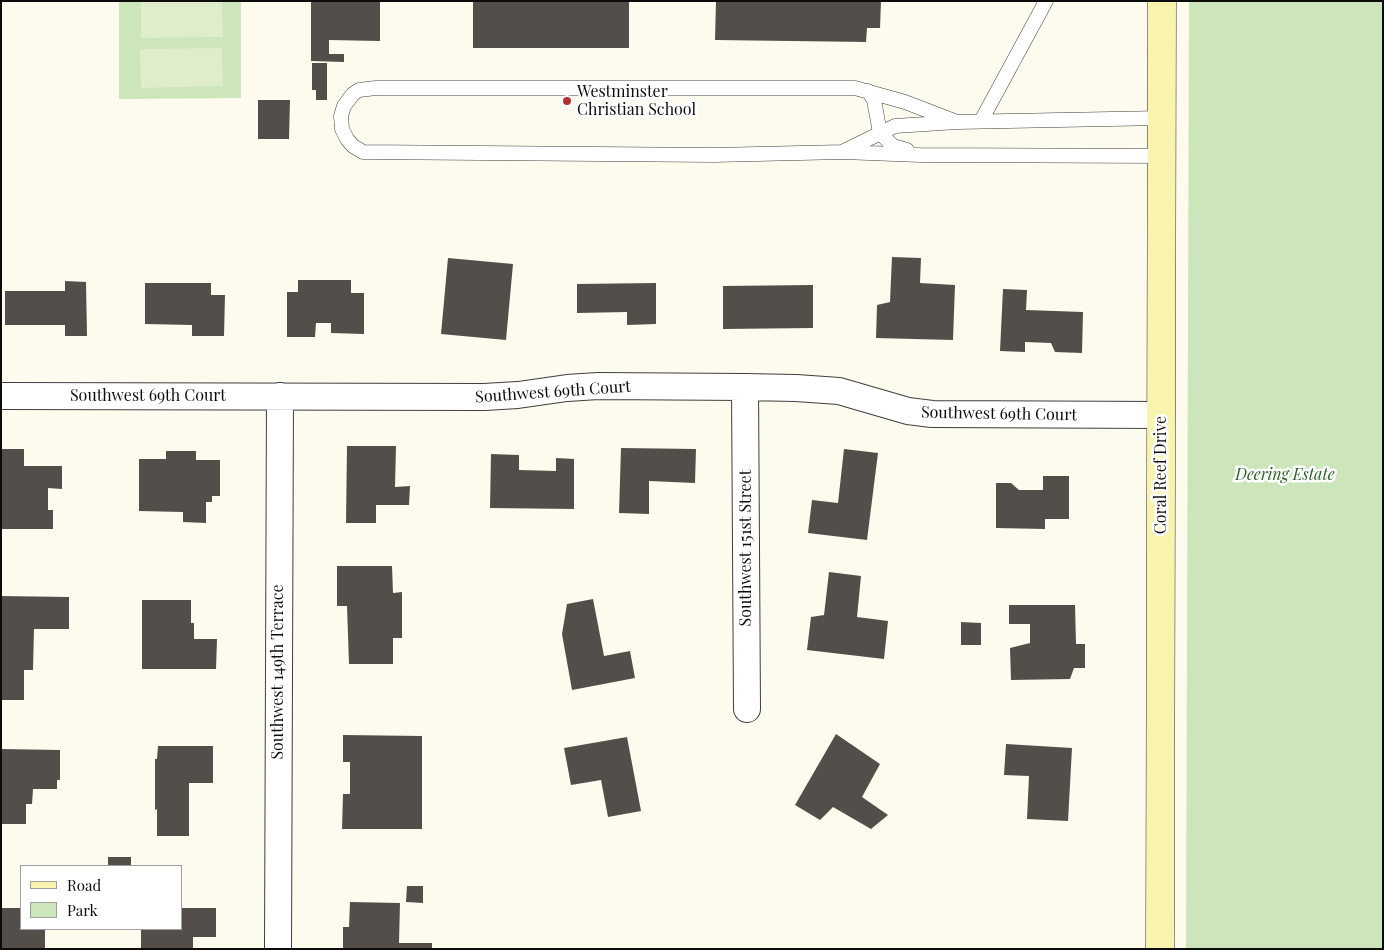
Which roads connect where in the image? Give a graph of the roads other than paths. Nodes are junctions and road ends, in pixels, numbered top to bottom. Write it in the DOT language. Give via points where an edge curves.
graph roads {
  1 [pos="1046,1"];
  2 [pos="1162,1"];
  3 [pos="868,91"];
  4 [pos="1162,118"];
  5 [pos="981,121"];
  6 [pos="957,122"];
  7 [pos="880,133"];
  8 [pos="843,152"];
  9 [pos="920,155"];
  10 [pos="1161,156"];
  11 [pos="745,387"];
  12 [pos="1,396"];
  13 [pos="280,396"];
  14 [pos="1161,415"];
  15 [pos="747,710"];
  16 [pos="278,949"];
  17 [pos="1160,949"];
  1 -- 5 [label="lane"];
  2 -- 4 [label="street, Coral Reef Drive"];
  3 -- 6 [label="lane"];
  3 -- 7 [label="lane" via="874,100"];
  3 -- 8 [label="lane" via="855,88 376,88 353,94 341,116 347,139 363,152 714,155"];
  4 -- 5 [label="lane"];
  4 -- 10 [label="street, Coral Reef Drive"];
  5 -- 6 [label="lane"];
  6 -- 7 [label="lane" via="895,126"];
  7 -- 8 [label="lane"];
  7 -- 9 [label="lane" via="893,146"];
  8 -- 9 [label="lane"];
  9 -- 10 [label="lane"];
  10 -- 14 [label="street, Coral Reef Drive"];
  11 -- 13 [label="street, Southwest 69th Court" via="575,387 484,397"];
  11 -- 14 [label="street, Southwest 69th Court" via="839,392 908,412 932,414"];
  11 -- 15 [label="street, Southwest 151st Street"];
  12 -- 13 [label="street, Southwest 69th Court"];
  13 -- 16 [label="street, Southwest 149th Terrace"];
  14 -- 17 [label="street, Coral Reef Drive"];
}
